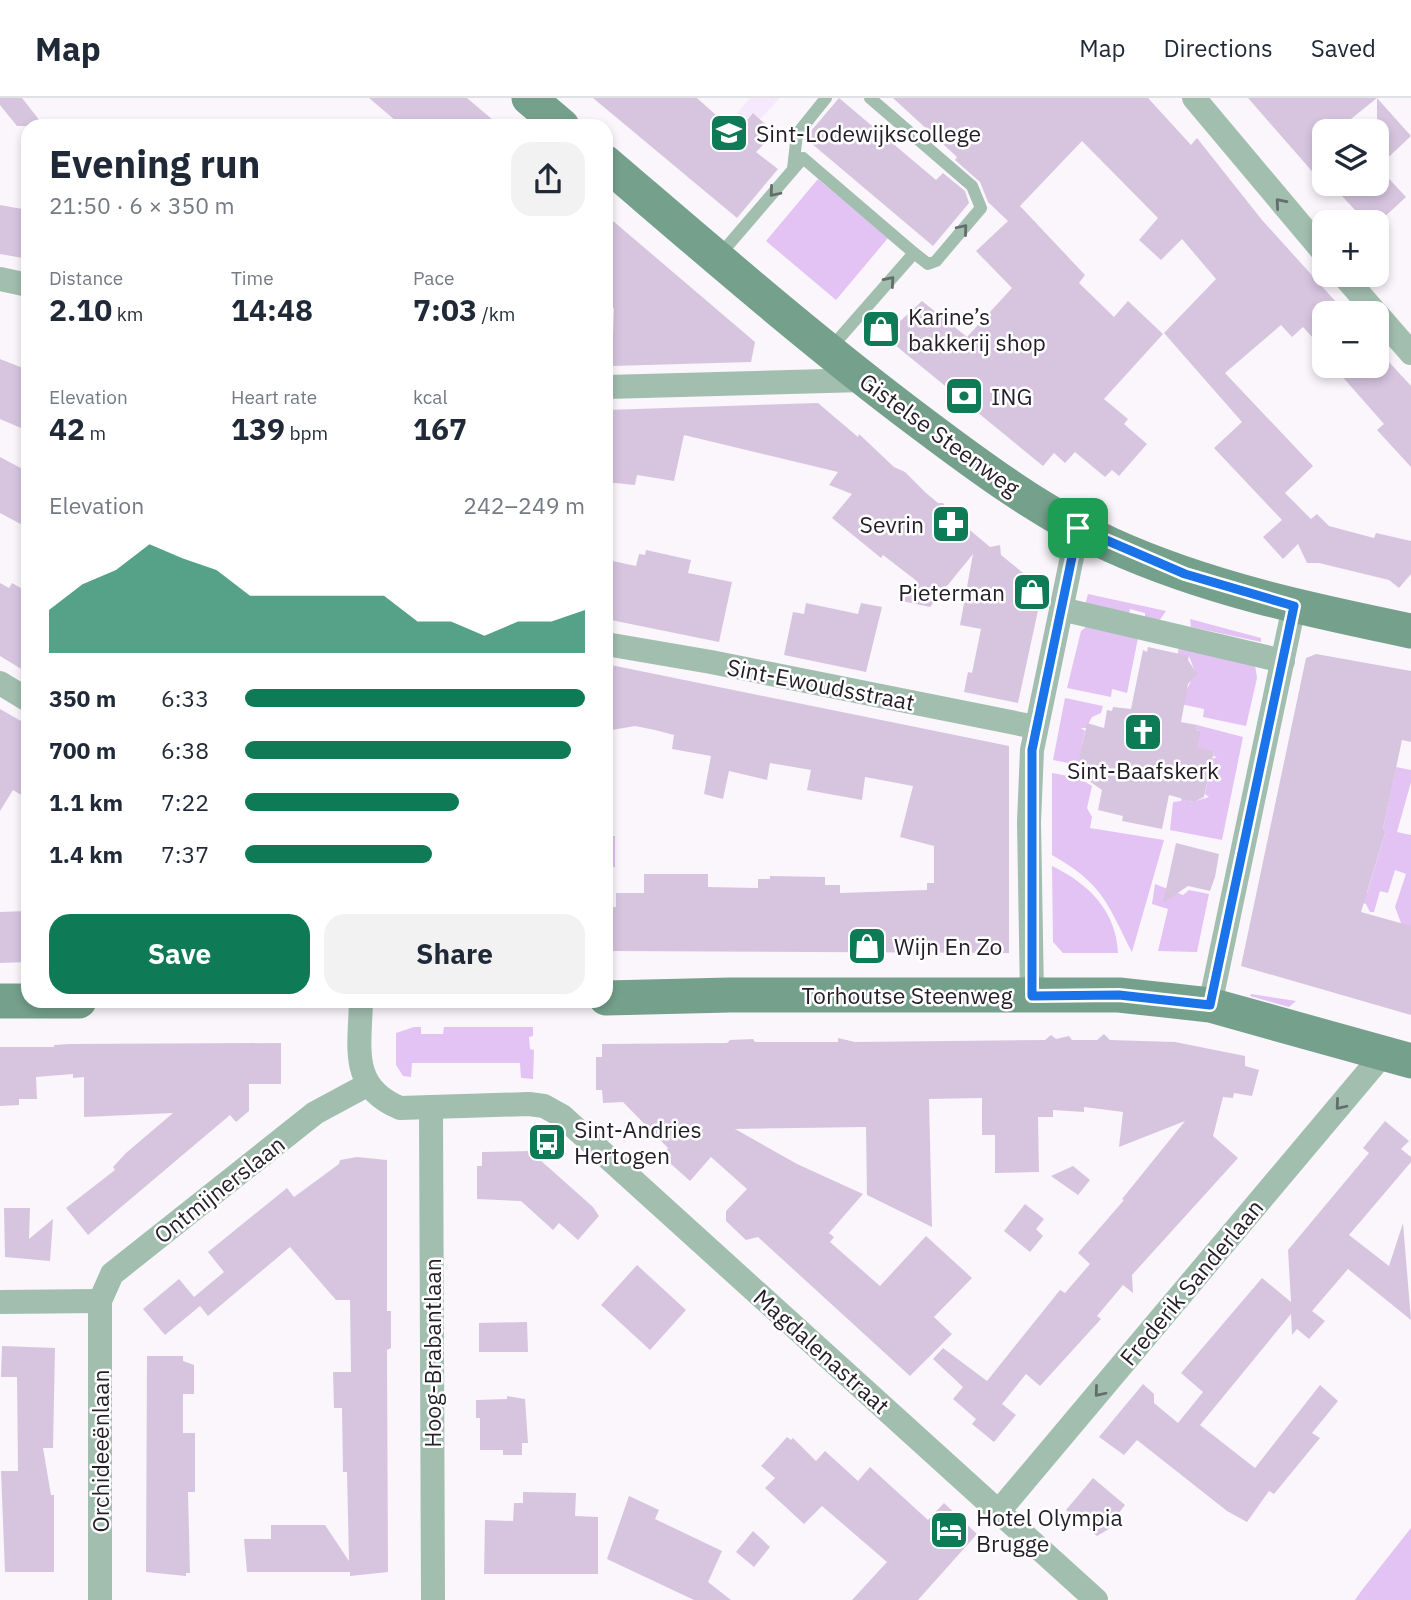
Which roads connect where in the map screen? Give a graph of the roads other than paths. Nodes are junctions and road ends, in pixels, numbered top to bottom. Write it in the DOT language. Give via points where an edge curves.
graph roads {
  1 [pos="529,98"];
  2 [pos="826,98"];
  3 [pos="870,98"];
  4 [pos="1194,98"];
  5 [pos="554,119"];
  6 [pos="613,169"];
  7 [pos="793,169"];
  8 [pos="1312,239"];
  9 [pos="914,253"];
  10 [pos="717,258"];
  11 [pos="0,279"];
  12 [pos="21,284"];
  13 [pos="1353,287"];
  14 [pos="1366,301"];
  15 [pos="1389,328"];
  16 [pos="828,350"];
  17 [pos="1411,353"];
  18 [pos="863,380"];
  19 [pos="613,387"];
  20 [pos="1078,528"];
  21 [pos="1294,606"];
  22 [pos="1060,609"];
  23 [pos="1411,631"];
  24 [pos="613,645"];
  25 [pos="1283,660"];
  26 [pos="0,683"];
  27 [pos="21,695"];
  28 [pos="1035,727"];
  29 [pos="1032,996"];
  30 [pos="613,998"];
  31 [pos="0,1001"];
  32 [pos="21,1001"];
  33 [pos="1210,1005"];
  34 [pos="362,1008"];
  35 [pos="1397,1057"];
  36 [pos="367,1085"];
  37 [pos="431,1107"];
  38 [pos="0,1301"];
  39 [pos="100,1301"];
  40 [pos="999,1511"];
  41 [pos="100,1600"];
  42 [pos="433,1600"];
  43 [pos="1096,1600"];
  1 -- 5 [label="main road"];
  2 -- 7 [label="lane" via="797,134"];
  9 -- 3 [label="lane, one-way" via="928,264 936,261 981,208 980,199 972,186"];
  8 -- 4 [label="street, one-way"];
  6 -- 10 [label="main road, Gistelse Steenweg"];
  7 -- 9 [label="lane" via="803,158"];
  7 -- 10 [label="lane, one-way"];
  16 -- 9 [label="lane, one-way"];
  10 -- 16 [label="main road, Gistelse Steenweg"];
  11 -- 12 [label="street"];
  13 -- 14 [label="street"];
  15 -- 17 [label="street"];
  16 -- 18 [label="main road, Gistelse Steenweg"];
  18 -- 19 [label="street"];
  18 -- 20 [label="main road, Gistelse Steenweg" via="989,474"];
  20 -- 21 [label="main road, Gistelse Steenweg" via="1185,574"];
  20 -- 22 [label="street"];
  21 -- 23 [label="main road, Gistelse Steenweg"];
  21 -- 25 [label="street"];
  22 -- 25 [label="street"];
  22 -- 28 [label="street"];
  24 -- 28 [label="street, Sint-Ewoudsstraat"];
  25 -- 33 [label="street"];
  26 -- 27 [label="street"];
  28 -- 29 [label="street" via="1029,822"];
  29 -- 30 [label="main road, Torhoutse Steenweg"];
  29 -- 33 [label="main road, Torhoutse Steenweg" via="1119,995"];
  31 -- 32 [label="main road"];
  33 -- 35 [label="main road, Torhoutse Steenweg"];
  34 -- 36 [label="street" via="360,1065"];
  35 -- 40 [label="street, Frederik Sanderlaan, one-way"];
  36 -- 37 [label="street" via="381,1100 400,1108"];
  36 -- 39 [label="street, Ontmijnerslaan" via="315,1113 112,1273"];
  37 -- 40 [label="street, Magdalenastraat" via="544,1106 562,1115"];
  37 -- 42 [label="street, Hoog-Brabantlaan"];
  38 -- 39 [label="street"];
  39 -- 41 [label="street, Orchideeënlaan"];
  40 -- 43 [label="street, Magdalenastraat"];
}
